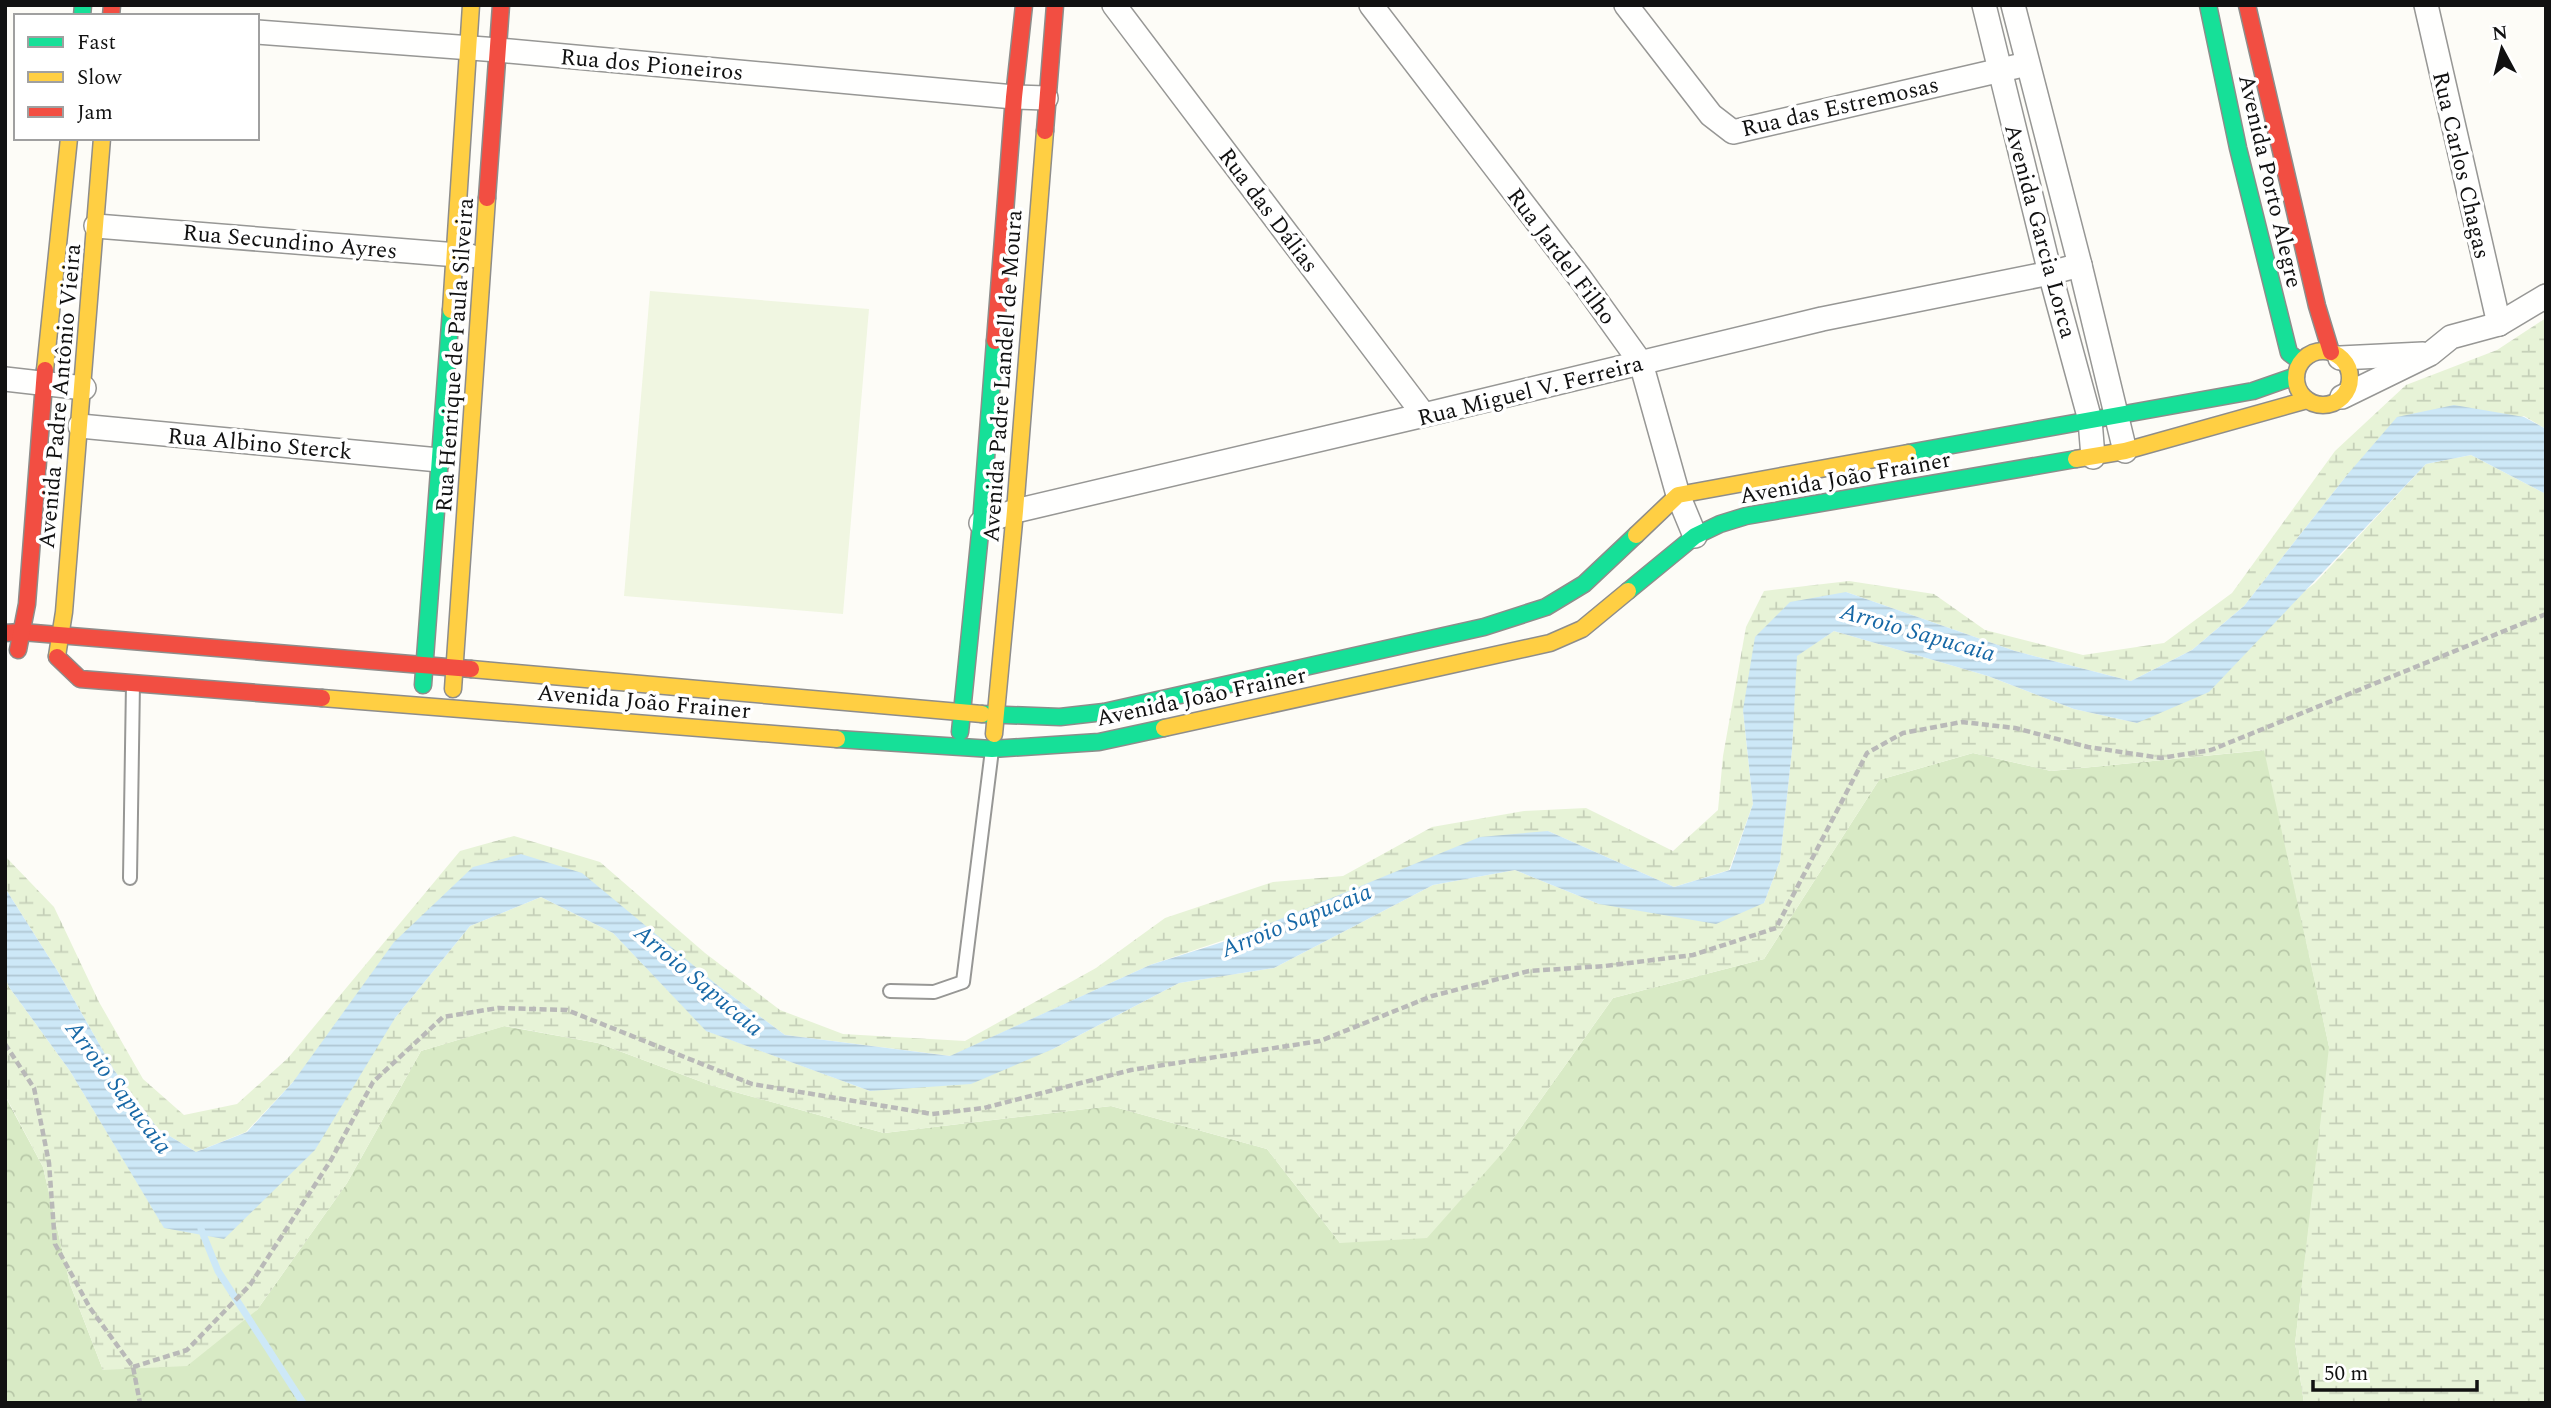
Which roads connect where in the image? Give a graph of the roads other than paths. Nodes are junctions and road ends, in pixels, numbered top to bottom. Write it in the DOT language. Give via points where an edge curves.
graph roads {
  1 [pos="85,5"];
  2 [pos="471,5"];
  3 [pos="500,5"];
  4 [pos="1024,5"];
  5 [pos="1055,5"];
  6 [pos="1114,5"];
  7 [pos="1371,5"];
  8 [pos="1626,5"];
  9 [pos="1984,5"];
  10 [pos="2013,5"];
  11 [pos="2208,5"];
  12 [pos="2247,5"];
  13 [pos="2426,5"];
  14 [pos="105,14"];
  15 [pos="259,32"];
  16 [pos="468,49"];
  17 [pos="498,50"];
  18 [pos="2027,64"];
  19 [pos="2000,70"];
  20 [pos="1014,97"];
  21 [pos="1046,98"];
  22 [pos="69,140"];
  23 [pos="102,140"];
  24 [pos="459,179"];
  25 [pos="489,181"];
  26 [pos="96,226"];
  27 [pos="455,254"];
  28 [pos="483,258"];
  29 [pos="2080,265"];
  30 [pos="2050,273"];
  31 [pos="2546,296"];
  32 [pos="2499,324"];
  33 [pos="2430,354"];
  34 [pos="2335,355"];
  35 [pos="1641,363"];
  36 [pos="2298,369"];
  37 [pos="5,379"];
  38 [pos="44,384"];
  39 [pos="84,388"];
  40 [pos="2342,397"];
  41 [pos="2307,400"];
  42 [pos="1424,415"];
  43 [pos="2118,416"];
  44 [pos="2090,420"];
  45 [pos="80,426"];
  46 [pos="2125,451"];
  47 [pos="2094,457"];
  48 [pos="439,460"];
  49 [pos="1678,495"];
  50 [pos="1015,511"];
  51 [pos="981,523"];
  52 [pos="1695,536"];
  53 [pos="13,633"];
  54 [pos="61,638"];
  55 [pos="31,652"];
  56 [pos="425,666"];
  57 [pos="455,668"];
  58 [pos="134,683"];
  59 [pos="420,706"];
  60 [pos="452,708"];
  61 [pos="963,713"];
  62 [pos="995,713"];
  63 [pos="957,748"];
  64 [pos="992,749"];
  65 [pos="130,878"];
  66 [pos="890,991"];
  1 -- 14 [label="street"];
  2 -- 16 [label="street, Rua Henrique de Paula Silveira"];
  3 -- 17 [label="street, Rua Henrique de Paula Silveira"];
  4 -- 20 [label="street, Avenida Padre Landell de Moura"];
  5 -- 21 [label="street, Avenida Padre Landell de Moura"];
  6 -- 42 [label="street, Rua das Dálias"];
  7 -- 35 [label="street, Rua Jardel Filho"];
  8 -- 19 [label="street, Rua das Estremosas" via="1711,115 1733,132"];
  9 -- 19 [label="street, Avenida Garcia Lorca"];
  10 -- 18 [label="street, Avenida Garcia Lorca"];
  11 -- 36 [label="street, Avenida Porto Alegre" via="2238,148 2289,353"];
  12 -- 34 [label="street, Avenida Porto Alegre" via="2317,306"];
  13 -- 32 [label="street, Rua Carlos Chagas"];
  15 -- 16 [label="street, Rua dos Pioneiros"];
  16 -- 17 [label="street, Rua dos Pioneiros"];
  16 -- 24 [label="street, Rua Henrique de Paula Silveira"];
  17 -- 20 [label="street, Rua dos Pioneiros"];
  17 -- 25 [label="street, Rua Henrique de Paula Silveira"];
  18 -- 19 [label="street, Rua das Estremosas"];
  18 -- 29 [label="street, Avenida Garcia Lorca"];
  19 -- 30 [label="street, Avenida Garcia Lorca"];
  20 -- 21 [label="street, Rua dos Pioneiros"];
  20 -- 51 [label="street, Avenida Padre Landell de Moura"];
  21 -- 50 [label="street, Avenida Padre Landell de Moura"];
  22 -- 38 [label="street, Avenida Padre Antônio Vieira"];
  23 -- 26 [label="street, Avenida Padre Antônio Vieira"];
  24 -- 25 [label="street"];
  24 -- 27 [label="street, Rua Henrique de Paula Silveira"];
  25 -- 28 [label="street, Rua Henrique de Paula Silveira"];
  26 -- 27 [label="street, Rua Secundino Ayres"];
  26 -- 39 [label="street, Avenida Padre Antônio Vieira"];
  27 -- 28 [label="street, Rua Secundino Ayres"];
  27 -- 48 [label="street, Rua Henrique de Paula Silveira"];
  28 -- 57 [label="street, Rua Henrique de Paula Silveira"];
  29 -- 30 [label="street, Rua Miguel V. Ferreira"];
  29 -- 43 [label="street, Avenida Garcia Lorca"];
  30 -- 35 [label="street, Rua Miguel V. Ferreira" via="1822,319"];
  30 -- 44 [label="street, Avenida Garcia Lorca"];
  31 -- 32 [label="street"];
  32 -- 33 [label="street" via="2451,337"];
  33 -- 34 [label="street"];
  33 -- 40 [label="street"];
  34 -- 36 [label="street" via="2314,353"];
  34 -- 40 [label="street" via="2350,375"];
  35 -- 42 [label="street, Rua Miguel V. Ferreira"];
  35 -- 49 [label="street, Rua Jardel Filho"];
  36 -- 41 [label="street" via="2299,391"];
  36 -- 43 [label="street, Avenida João Frainer" via="2253,391"];
  37 -- 38 [label="street"];
  38 -- 39 [label="street"];
  38 -- 53 [label="street, Avenida Padre Antônio Vieira" via="27,604"];
  39 -- 45 [label="street, Avenida Padre Antônio Vieira"];
  40 -- 41 [label="street" via="2327,405"];
  41 -- 46 [label="street, Avenida João Frainer"];
  42 -- 50 [label="street, Rua Miguel V. Ferreira"];
  43 -- 44 [label="street, Avenida João Frainer"];
  43 -- 46 [label="street, Avenida Garcia Lorca"];
  44 -- 47 [label="street, Avenida Garcia Lorca"];
  44 -- 49 [label="street, Avenida João Frainer"];
  45 -- 48 [label="street, Rua Albino Sterck"];
  45 -- 54 [label="street, Avenida Padre Antônio Vieira"];
  46 -- 47 [label="street, Avenida João Frainer"];
  47 -- 52 [label="street, Avenida João Frainer" via="1746,516"];
  48 -- 56 [label="street, Rua Henrique de Paula Silveira"];
  49 -- 52 [label="street, Rua Jardel Filho"];
  49 -- 62 [label="street, Avenida João Frainer" via="1584,584 1534,611 1104,712 1060,717"];
  50 -- 51 [label="street, Rua Miguel V. Ferreira"];
  50 -- 62 [label="street, Avenida Padre Landell de Moura"];
  51 -- 61 [label="street, Avenida Padre Landell de Moura"];
  52 -- 64 [label="street, Avenida João Frainer" via="1582,629 1550,643 1099,742"];
  53 -- 54 [label="street, Avenida João Frainer"];
  53 -- 55 [label="street, Avenida Padre Antônio Vieira"];
  54 -- 55 [label="street, Avenida Padre Antônio Vieira"];
  54 -- 56 [label="street, Avenida João Frainer"];
  55 -- 58 [label="street, Avenida João Frainer" via="80,679"];
  56 -- 57 [label="street, Avenida João Frainer"];
  56 -- 59 [label="street, Rua Henrique de Paula Silveira"];
  57 -- 60 [label="street, Rua Henrique de Paula Silveira"];
  57 -- 61 [label="street, Avenida João Frainer"];
  58 -- 59 [label="street, Avenida João Frainer"];
  58 -- 65 [label="lane"];
  59 -- 60 [label="street, Avenida João Frainer"];
  60 -- 63 [label="street, Avenida João Frainer"];
  61 -- 62 [label="street, Avenida João Frainer"];
  61 -- 63 [label="street, Avenida Padre Landell de Moura"];
  62 -- 64 [label="street, Avenida Padre Landell de Moura"];
  63 -- 64 [label="street, Avenida João Frainer"];
  64 -- 66 [label="lane" via="963,982 934,992"];
}
